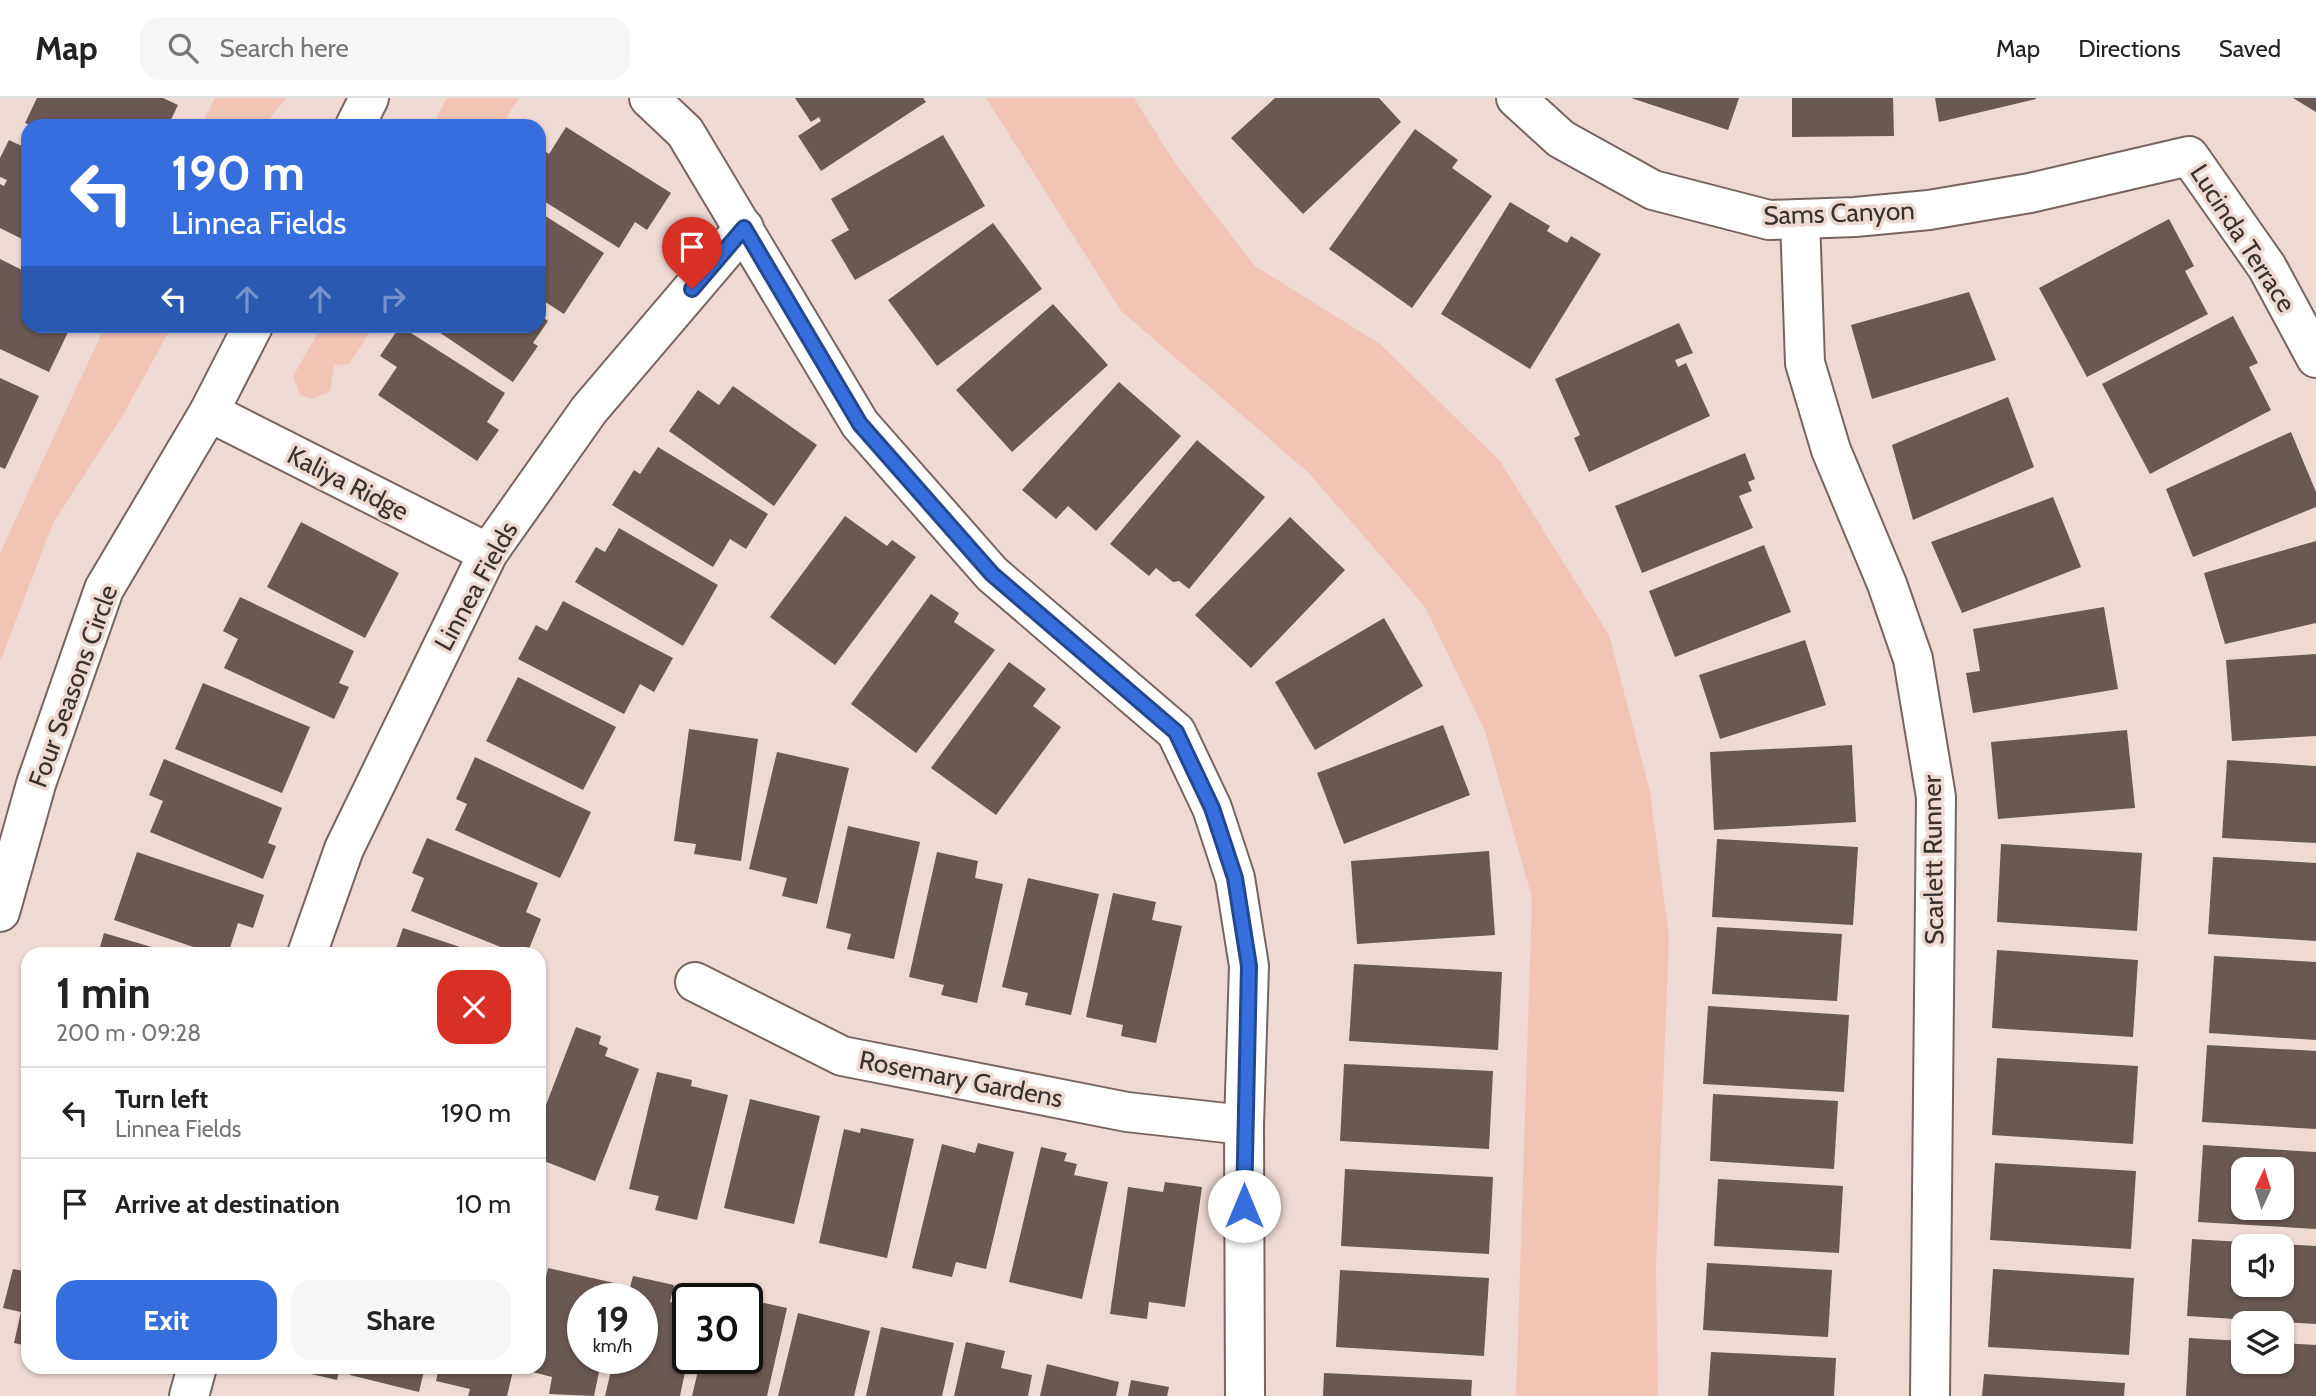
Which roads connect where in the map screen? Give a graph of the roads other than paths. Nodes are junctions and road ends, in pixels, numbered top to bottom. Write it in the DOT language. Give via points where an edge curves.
graph roads {
  1 [pos="369,98"];
  2 [pos="649,98"];
  3 [pos="1516,98"];
  4 [pos="358,119"];
  5 [pos="2189,156"];
  6 [pos="1801,219"];
  7 [pos="744,228"];
  8 [pos="249,333"];
  9 [pos="2316,358"];
  10 [pos="209,412"];
  11 [pos="488,553"];
  12 [pos="0,912"];
  13 [pos="309,947"];
  14 [pos="695,982"];
  15 [pos="1244,1125"];
  16 [pos="195,1374"];
  17 [pos="189,1396"];
  18 [pos="1245,1396"];
  19 [pos="1930,1396"];
  1 -- 4 [label="street"];
  2 -- 7 [label="street" via="685,132"];
  3 -- 6 [label="street, Sams Canyon" via="1561,139 1653,190 1769,220"];
  5 -- 6 [label="street, Sams Canyon" via="2030,193 1929,210"];
  5 -- 9 [label="street, Lucinda Terrace" via="2267,267"];
  6 -- 19 [label="street, Scarlett Runner" via="1805,363 1831,450 1913,659 1936,797"];
  7 -- 11 [label="street, Linnea Fields" via="589,410"];
  7 -- 15 [label="street" via="860,424 992,574 1176,732 1212,808 1235,878 1249,966"];
  8 -- 10 [label="street, Four Seasons Circle"];
  10 -- 11 [label="street, Kaliya Ridge"];
  10 -- 12 [label="street, Four Seasons Circle" via="104,589 36,784"];
  11 -- 13 [label="street, Linnea Fields" via="344,849"];
  14 -- 15 [label="street, Rosemary Gardens" via="842,1056 1127,1112"];
  15 -- 18 [label="street"];
  16 -- 17 [label="street"];
}
